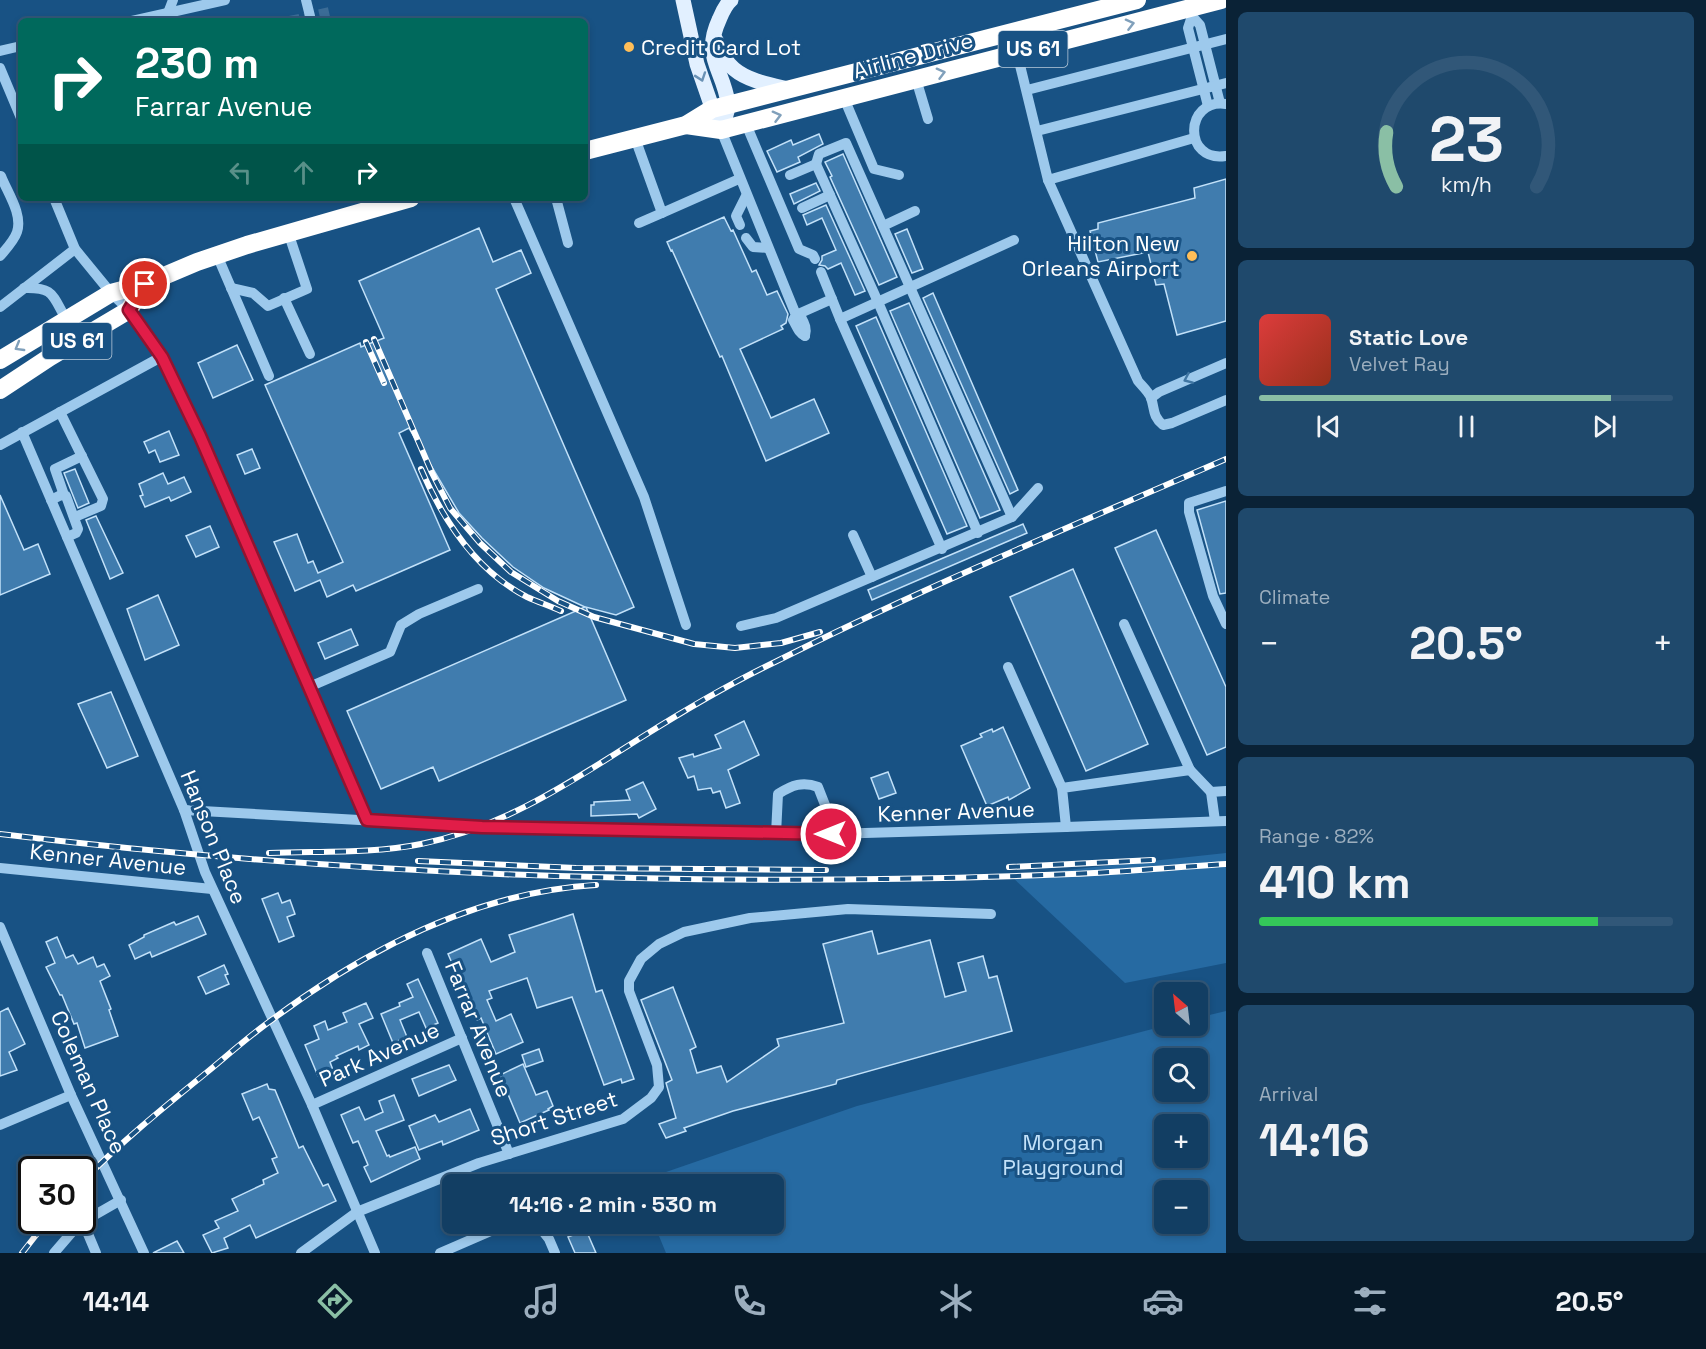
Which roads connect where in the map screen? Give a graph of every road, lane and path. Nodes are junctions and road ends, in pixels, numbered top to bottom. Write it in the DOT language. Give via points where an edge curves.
graph roads {
  1 [pos="173,0"];
  2 [pos="225,0"];
  3 [pos="306,0"];
  4 [pos="682,0"];
  5 [pos="731,0"];
  6 [pos="1137,0"];
  7 [pos="1221,0"];
  8 [pos="1190,8"];
  9 [pos="168,13"];
  10 [pos="310,16"];
  11 [pos="146,18"];
  12 [pos="713,33"];
  13 [pos="1226,39"];
  14 [pos="1205,44"];
  15 [pos="18,47"];
  16 [pos="1193,47"];
  17 [pos="0,51"];
  18 [pos="1017,53"];
  19 [pos="0,68"];
  20 [pos="916,79"];
  21 [pos="1221,85"];
  22 [pos="788,89"];
  23 [pos="1204,89"];
  24 [pos="1027,90"];
  25 [pos="844,98"];
  26 [pos="1223,103"];
  27 [pos="1208,106"];
  28 [pos="720,107"];
  29 [pos="18,111"];
  30 [pos="928,119"];
  31 [pos="746,124"];
  32 [pos="686,125"];
  33 [pos="721,130"];
  34 [pos="1037,131"];
  35 [pos="635,138"];
  36 [pos="1194,138"];
  37 [pos="588,150"];
  38 [pos="1226,156"];
  39 [pos="816,164"];
  40 [pos="790,175"];
  41 [pos="899,175"];
  42 [pos="1,176"];
  43 [pos="739,179"];
  44 [pos="1048,180"];
  45 [pos="831,195"];
  46 [pos="746,196"];
  47 [pos="55,201"];
  48 [pos="400,201"];
  49 [pos="515,201"];
  50 [pos="557,201"];
  51 [pos="802,208"];
  52 [pos="915,211"];
  53 [pos="662,213"];
  54 [pos="639,223"];
  55 [pos="740,225"];
  56 [pos="883,226"];
  57 [pos="288,232"];
  58 [pos="746,238"];
  59 [pos="1014,240"];
  60 [pos="568,243"];
  61 [pos="768,248"];
  62 [pos="75,249"];
  63 [pos="217,255"];
  64 [pos="0,256"];
  65 [pos="815,259"];
  66 [pos="821,272"];
  67 [pos="145,284"];
  68 [pos="910,287"];
  69 [pos="24,288"];
  70 [pos="231,288"];
  71 [pos="111,293"];
  72 [pos="284,298"];
  73 [pos="832,299"];
  74 [pos="878,302"];
  75 [pos="0,307"];
  76 [pos="129,310"];
  77 [pos="840,319"];
  78 [pos="66,320"];
  79 [pos="310,354"];
  80 [pos="162,357"];
  81 [pos="0,360"];
  82 [pos="1226,363"];
  83 [pos="268,376"];
  84 [pos="0,390"];
  85 [pos="1151,398"];
  86 [pos="1226,400"];
  87 [pos="60,412"];
  88 [pos="22,432"];
  89 [pos="0,445"];
  90 [pos="82,456"];
  91 [pos="1038,488"];
  92 [pos="1226,491"];
  93 [pos="64,495"];
  94 [pos="51,500"];
  95 [pos="75,517"];
  96 [pos="1012,518"];
  97 [pos="978,533"];
  98 [pos="853,535"];
  99 [pos="67,537"];
  100 [pos="942,549"];
  101 [pos="872,577"];
  102 [pos="478,589"];
  103 [pos="1124,624"];
  104 [pos="1226,624"];
  105 [pos="686,625"];
  106 [pos="741,626"];
  107 [pos="1008,667"];
  108 [pos="309,687"];
  109 [pos="1190,770"];
  110 [pos="1062,788"];
  111 [pos="1226,791"];
  112 [pos="1211,792"];
  113 [pos="184,810"];
  114 [pos="367,820"];
  115 [pos="1220,821"];
  116 [pos="1066,828"];
  117 [pos="776,834"];
  118 [pos="831,834"];
  119 [pos="0,868"];
  120 [pos="212,889"];
  121 [pos="991,914"];
  122 [pos="0,927"];
  123 [pos="427,953"];
  124 [pos="462,1038"];
  125 [pos="71,1095"];
  126 [pos="312,1105"];
  127 [pos="0,1125"];
  128 [pos="509,1154"];
  129 [pos="121,1200"];
  130 [pos="357,1212"];
  131 [pos="96,1214"];
  132 [pos="72,1234"];
  133 [pos="88,1234"];
  134 [pos="484,1234"];
  135 [pos="544,1234"];
  136 [pos="54,1253"];
  137 [pos="96,1253"];
  138 [pos="144,1253"];
  139 [pos="301,1253"];
  140 [pos="375,1253"];
  141 [pos="440,1253"];
  142 [pos="555,1253"];
  1 -- 9 [label="street"];
  2 -- 9 [label="street"];
  3 -- 10 [label="street"];
  4 -- 28 [label="main road, one-way" via="697,64"];
  5 -- 12 [label="main road"];
  6 -- 22 [label="highway, Airline Drive / US 61"];
  7 -- 8 [label="highway, Airline Drive / US 61"];
  8 -- 14 [label="street"];
  8 -- 16 [label="street" via="1188,28"];
  18 -- 8 [label="highway, Airline Drive / US 61, one-way"];
  9 -- 11 [label="street"];
  12 -- 22 [label="main road" via="734,70"];
  12 -- 28 [label="main road" via="712,55"];
  13 -- 14 [label="street"];
  14 -- 16 [label="street"];
  14 -- 21 [label="street"];
  15 -- 17 [label="street"];
  16 -- 23 [label="street"];
  16 -- 24 [label="street"];
  20 -- 18 [label="highway, Airline Drive / US 61, one-way"];
  18 -- 24 [label="street"];
  19 -- 29 [label="street"];
  20 -- 25 [label="highway, Airline Drive / US 61"];
  20 -- 30 [label="street"];
  21 -- 23 [label="street"];
  21 -- 26 [label="street"];
  22 -- 28 [label="highway, Airline Drive / US 61"];
  23 -- 27 [label="street"];
  23 -- 34 [label="street"];
  24 -- 34 [label="street"];
  31 -- 25 [label="highway, Airline Drive / US 61, one-way"];
  25 -- 41 [label="street" via="874,169"];
  26 -- 27 [label="street"];
  27 -- 36 [label="street" via="1196,119"];
  28 -- 32 [label="highway, Airline Drive / US 61"];
  28 -- 33 [label="main road"];
  31 -- 33 [label="highway, Airline Drive / US 61"];
  31 -- 65 [label="street" via="799,249"];
  32 -- 33 [label="highway, Airline Drive / US 61"];
  32 -- 35 [label="highway, Airline Drive / US 61"];
  33 -- 43 [label="street"];
  34 -- 44 [label="street"];
  35 -- 37 [label="highway, Airline Drive / US 61"];
  35 -- 53 [label="street"];
  36 -- 38 [label="street" via="1205,152"];
  36 -- 44 [label="street"];
  39 -- 40 [label="street"];
  39 -- 45 [label="street"];
  39 -- 56 [label="street" via="819,154 846,143"];
  42 -- 64 [label="street" via="18,224"];
  43 -- 46 [label="street"];
  43 -- 53 [label="street"];
  44 -- 85 [label="street" via="1138,381"];
  45 -- 51 [label="street"];
  45 -- 74 [label="street"];
  46 -- 55 [label="street" via="736,216"];
  46 -- 61 [label="street"];
  47 -- 62 [label="street"];
  48 -- 57 [label="highway, US 61"];
  49 -- 105 [label="street" via="644,497"];
  50 -- 60 [label="street"];
  52 -- 56 [label="street"];
  53 -- 54 [label="street"];
  56 -- 68 [label="street"];
  57 -- 63 [label="highway, US 61"];
  57 -- 72 [label="street" via="307,289"];
  58 -- 61 [label="street" via="753,247"];
  59 -- 68 [label="street"];
  61 -- 73 [label="street" via="795,315"];
  62 -- 69 [label="street"];
  62 -- 71 [label="street"];
  63 -- 67 [label="highway, US 61"];
  63 -- 70 [label="street"];
  66 -- 73 [label="street"];
  67 -- 71 [label="highway, US 61"];
  67 -- 76 [label="highway, US 61"];
  68 -- 74 [label="street"];
  68 -- 96 [label="street"];
  69 -- 75 [label="street"];
  69 -- 78 [label="street" via="42,288 52,296"];
  70 -- 72 [label="street" via="253,293 268,306"];
  70 -- 83 [label="street"];
  71 -- 76 [label="street"];
  71 -- 78 [label="highway, US 61"];
  72 -- 79 [label="street"];
  73 -- 77 [label="street"];
  74 -- 77 [label="street"];
  74 -- 97 [label="street"];
  76 -- 80 [label="street"];
  76 -- 84 [label="highway, US 61"];
  77 -- 100 [label="street"];
  78 -- 81 [label="highway, US 61, one-way"];
  80 -- 87 [label="street"];
  80 -- 108 [label="street"];
  82 -- 85 [label="street, one-way"];
  85 -- 86 [label="street" via="1157,421 1163,425"];
  87 -- 88 [label="street"];
  87 -- 90 [label="street"];
  88 -- 89 [label="street"];
  88 -- 94 [label="street, Hanson Place"];
  90 -- 93 [label="street" via="56,469"];
  90 -- 95 [label="street" via="103,503"];
  91 -- 96 [label="street"];
  92 -- 104 [label="street" via="1189,503 1189,512 1213,596"];
  93 -- 94 [label="street"];
  93 -- 95 [label="street"];
  94 -- 99 [label="street, Hanson Place"];
  95 -- 99 [label="street" via="78,529"];
  96 -- 97 [label="street"];
  97 -- 100 [label="street"];
  98 -- 101 [label="street"];
  99 -- 113 [label="street, Hanson Place"];
  100 -- 101 [label="street"];
  101 -- 106 [label="street" via="776,618"];
  102 -- 108 [label="street" via="401,625 390,652"];
  103 -- 109 [label="street"];
  107 -- 110 [label="street"];
  108 -- 114 [label="street"];
  109 -- 110 [label="street"];
  109 -- 112 [label="street"];
  110 -- 116 [label="street"];
  111 -- 112 [label="street"];
  112 -- 115 [label="street"];
  113 -- 114 [label="street, Kenner Avenue"];
  113 -- 120 [label="street, Hanson Place"];
  114 -- 117 [label="street, Kenner Avenue" via="482,827"];
  115 -- 116 [label="street, Kenner Avenue"];
  116 -- 118 [label="street, Kenner Avenue"];
  117 -- 118 [label="street, Kenner Avenue"];
  117 -- 118 [label="street" via="778,794 805,782 818,787"];
  119 -- 120 [label="street, Kenner Avenue"];
  120 -- 126 [label="street, Hanson Place"];
  121 -- 128 [label="street, Short Street" via="848,909 750,918 684,932 659,944 640,959 629,981 629,991 657,1065 659,1087 623,1119"];
  122 -- 125 [label="street, Coleman Place"];
  123 -- 124 [label="street, Farrar Avenue"];
  124 -- 126 [label="street, Park Avenue"];
  124 -- 128 [label="street, Farrar Avenue"];
  125 -- 127 [label="street"];
  125 -- 129 [label="street, Coleman Place"];
  126 -- 130 [label="street, Hanson Place"];
  128 -- 130 [label="street, Short Street"];
  129 -- 131 [label="street"];
  129 -- 138 [label="street, Coleman Place"];
  130 -- 139 [label="street, Short Street"];
  130 -- 140 [label="street, Hanson Place"];
  132 -- 136 [label="street"];
  133 -- 137 [label="street"];
  134 -- 141 [label="street"];
  135 -- 142 [label="street"];
}
